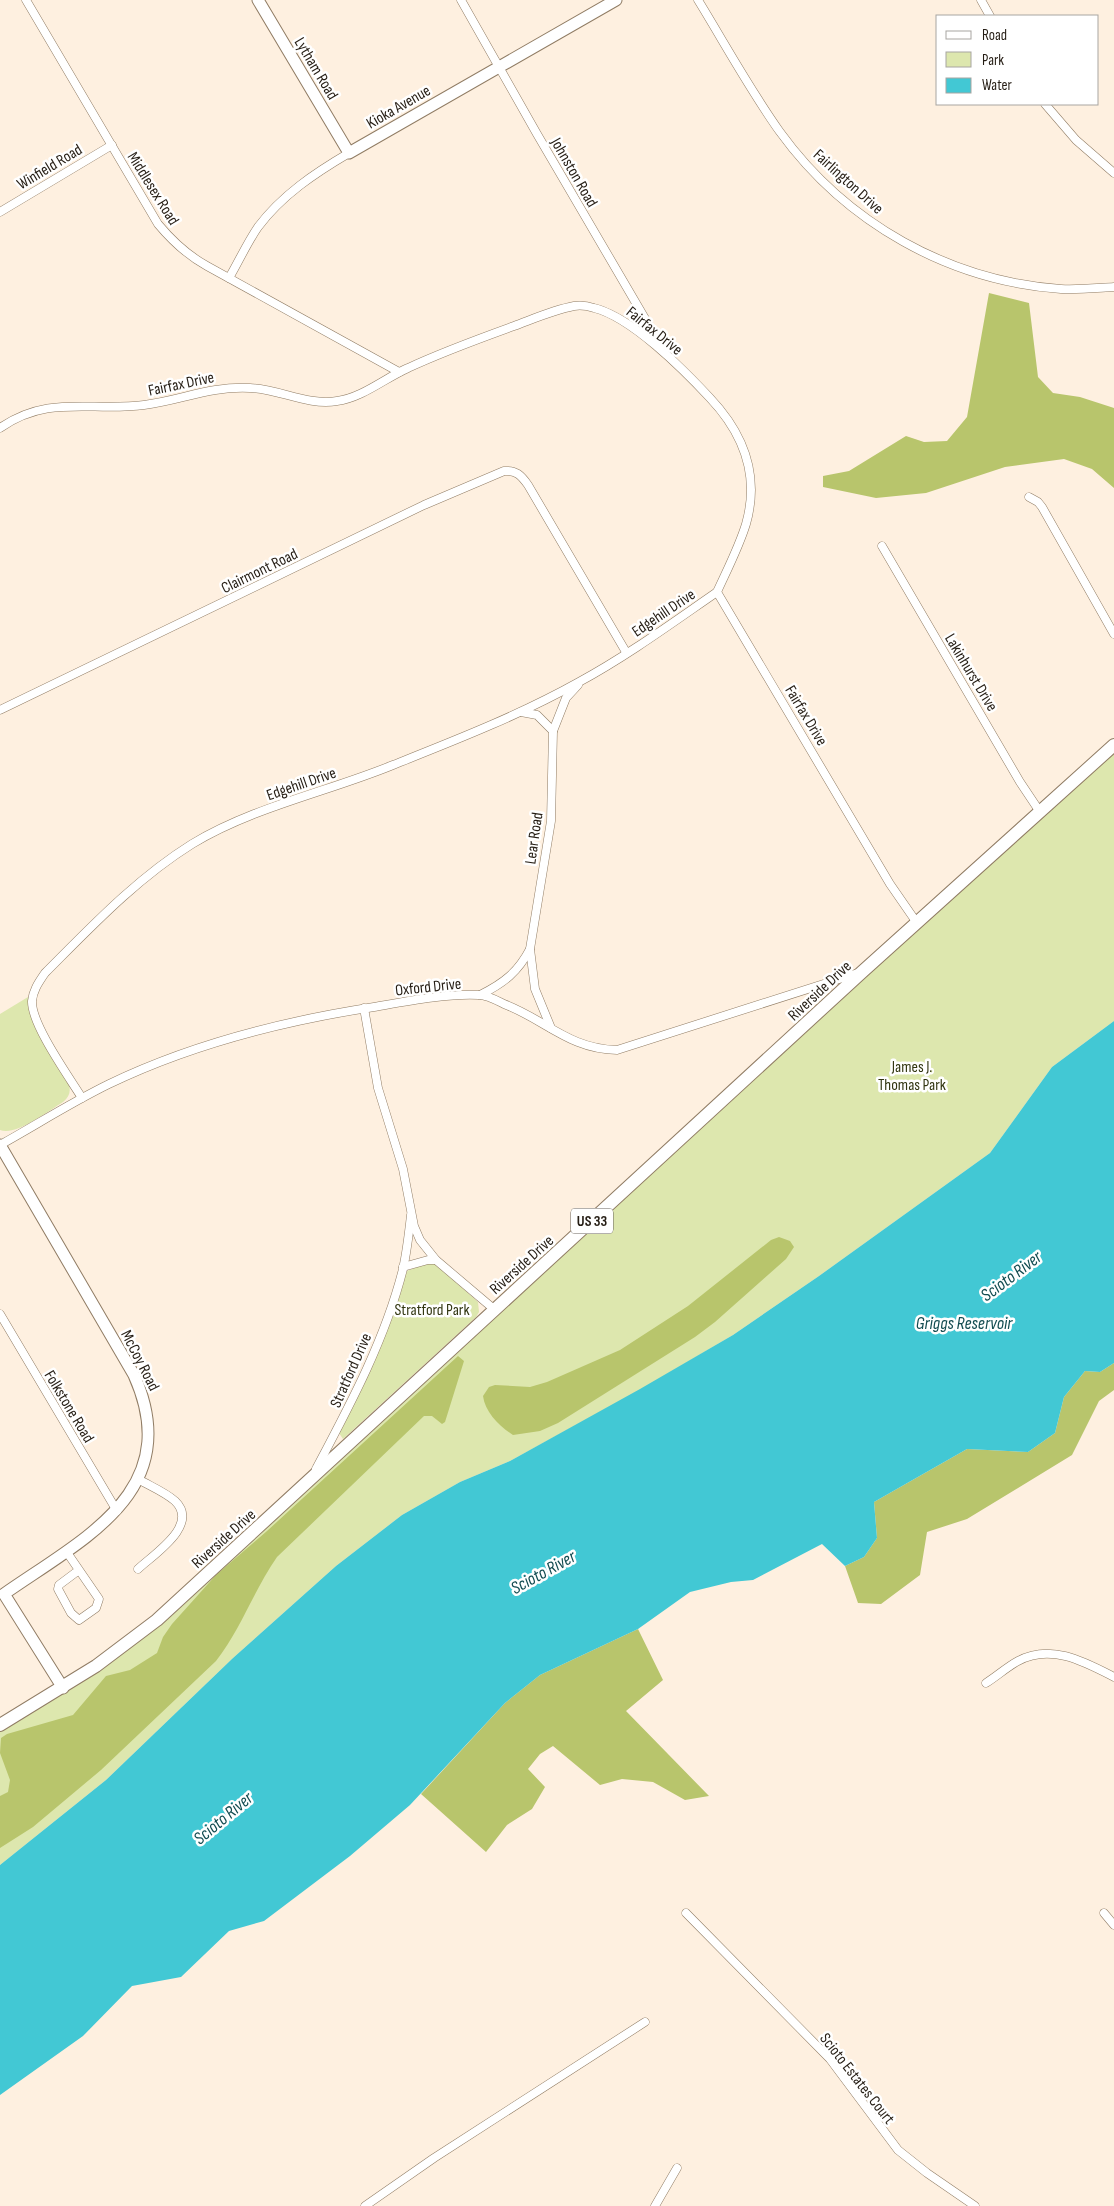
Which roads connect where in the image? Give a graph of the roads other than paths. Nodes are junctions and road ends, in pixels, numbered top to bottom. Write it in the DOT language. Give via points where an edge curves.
graph roads {
  1 [pos="26,0"];
  2 [pos="258,0"];
  3 [pos="461,0"];
  4 [pos="616,0"];
  5 [pos="698,0"];
  6 [pos="981,0"];
  7 [pos="989,15"];
  8 [pos="500,67"];
  9 [pos="1046,105"];
  10 [pos="112,145"];
  11 [pos="348,153"];
  12 [pos="1114,174"];
  13 [pos="0,212"];
  14 [pos="229,278"];
  15 [pos="1114,287"];
  16 [pos="667,356"];
  17 [pos="399,372"];
  18 [pos="0,428"];
  19 [pos="1029,497"];
  20 [pos="882,546"];
  21 [pos="717,592"];
  22 [pos="1114,634"];
  23 [pos="626,652"];
  24 [pos="580,682"];
  25 [pos="0,710"];
  26 [pos="518,712"];
  27 [pos="553,731"];
  28 [pos="1114,745"];
  29 [pos="1040,812"];
  30 [pos="917,923"];
  31 [pos="530,948"];
  32 [pos="862,972"];
  33 [pos="480,994"];
  34 [pos="364,1008"];
  35 [pos="552,1029"];
  36 [pos="82,1098"];
  37 [pos="0,1145"];
  38 [pos="411,1215"];
  39 [pos="436,1260"];
  40 [pos="404,1267"];
  41 [pos="495,1310"];
  42 [pos="0,1314"];
  43 [pos="138,1479"];
  44 [pos="310,1480"];
  45 [pos="117,1511"];
  46 [pos="66,1551"];
  47 [pos="138,1569"];
  48 [pos="79,1570"];
  49 [pos="2,1592"];
  50 [pos="1114,1677"];
  51 [pos="986,1683"];
  52 [pos="63,1688"];
  53 [pos="0,1725"];
  54 [pos="686,1913"];
  55 [pos="1104,1913"];
  56 [pos="1114,1924"];
  57 [pos="645,2022"];
  58 [pos="677,2168"];
  59 [pos="364,2206"];
  60 [pos="655,2206"];
  61 [pos="975,2206"];
  1 -- 10 [label="street, Middlesex Road"];
  2 -- 11 [label="main road, Lytham Road"];
  3 -- 8 [label="street, Johnston Road"];
  4 -- 8 [label="main road, Kioka Avenue"];
  5 -- 15 [label="street, Fairlington Drive" via="780,133 828,185 871,221 902,242 953,267 995,279 1062,289"];
  6 -- 7 [label="street"];
  8 -- 11 [label="main road, Kioka Avenue"];
  8 -- 16 [label="street, Johnston Road"];
  9 -- 12 [label="street" via="1076,140"];
  10 -- 13 [label="street, Winfield Road"];
  10 -- 14 [label="street, Middlesex Road" via="158,224 173,242 189,256"];
  11 -- 14 [label="street, Kioka Avenue" via="317,172 273,209 258,227"];
  14 -- 17 [label="street, Middlesex Road"];
  16 -- 17 [label="street, Fairfax Drive" via="617,317 592,307 577,306 508,328"];
  16 -- 21 [label="street, Fairfax Drive" via="731,422 747,461 750,482 746,524"];
  17 -- 18 [label="street, Fairfax Drive" via="339,401 309,401 258,388 228,387 139,406 62,406 26,414"];
  19 -- 22 [label="street" via="1042,507"];
  20 -- 29 [label="street, Lakinhurst Drive"];
  21 -- 23 [label="street, Edgehill Drive"];
  21 -- 30 [label="street, Fairfax Drive" via="890,884"];
  23 -- 24 [label="street, Edgehill Drive"];
  23 -- 25 [label="street, Clairmont Road" via="528,485 521,475 510,471 498,473 424,505"];
  24 -- 26 [label="street, Edgehill Drive"];
  24 -- 27 [label="street, Lear Road" via="566,698"];
  26 -- 27 [label="street" via="537,715"];
  26 -- 36 [label="street, Edgehill Drive" via="390,766 214,832 143,879 45,973 36,986 32,1002 36,1018"];
  27 -- 31 [label="street, Lear Road" via="551,821"];
  28 -- 29 [label="main road, Riverside Drive / US 33"];
  29 -- 30 [label="main road, Riverside Drive / US 33"];
  30 -- 32 [label="main road, Riverside Drive / US 33"];
  31 -- 33 [label="street, Lear Road" via="522,965 508,978"];
  31 -- 35 [label="street, Lear Road" via="535,989"];
  32 -- 35 [label="street, Oxford Drive" via="617,1050 598,1050 576,1043"];
  32 -- 41 [label="main road, Riverside Drive / US 33"];
  33 -- 34 [label="street, Oxford Drive"];
  33 -- 35 [label="street, Oxford Drive" via="516,1008"];
  34 -- 36 [label="street, Oxford Drive" via="276,1025 170,1058"];
  34 -- 38 [label="street, Stratford Drive" via="378,1088 403,1169"];
  36 -- 37 [label="street, Oxford Drive"];
  37 -- 43 [label="main road, McCoy Road" via="140,1389 148,1434"];
  38 -- 39 [label="street, Stratford Drive" via="420,1240"];
  38 -- 40 [label="street, Stratford Drive"];
  39 -- 40 [label="street"];
  39 -- 41 [label="street, Stratford Drive"];
  40 -- 44 [label="street, Stratford Drive" via="392,1308 370,1362"];
  41 -- 44 [label="main road, Riverside Drive / US 33"];
  42 -- 45 [label="street, Folkstone Road"];
  43 -- 45 [label="main road, McCoy Road"];
  43 -- 47 [label="street" via="174,1500 183,1518 178,1532"];
  44 -- 52 [label="main road, Riverside Drive / US 33" via="157,1620"];
  45 -- 46 [label="main road, McCoy Road"];
  46 -- 48 [label="street"];
  46 -- 49 [label="main road, McCoy Road"];
  48 -- 48 [label="street" via="99,1599 96,1608 79,1620 71,1613 58,1590 59,1585"];
  49 -- 52 [label="main road, McCoy Road"];
  50 -- 51 [label="street" via="1068,1656 1048,1654 1026,1657"];
  52 -- 53 [label="main road, Riverside Drive / US 33"];
  54 -- 61 [label="street, Scioto Estates Court" via="830,2059 898,2150"];
  55 -- 56 [label="street"];
  57 -- 59 [label="street"];
  58 -- 60 [label="street"];
}
